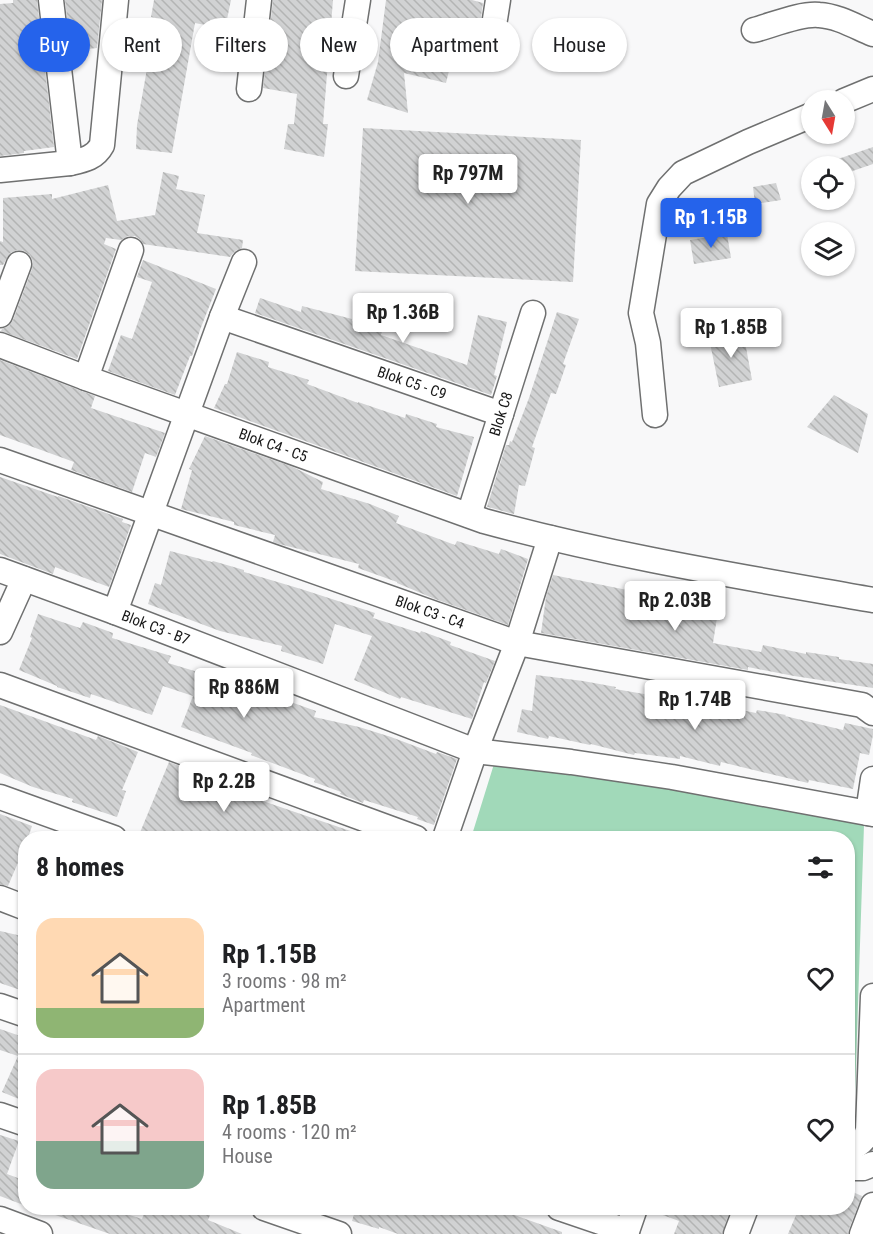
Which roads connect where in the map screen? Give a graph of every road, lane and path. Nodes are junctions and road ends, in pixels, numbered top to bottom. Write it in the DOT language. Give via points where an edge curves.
graph roads {
  1 [pos="51,0"];
  2 [pos="116,0"];
  3 [pos="259,0"];
  4 [pos="358,0"];
  5 [pos="754,30"];
  6 [pos="873,34"];
  7 [pos="346,76"];
  8 [pos="249,88"];
  9 [pos="873,89"];
  10 [pos="855,96"];
  11 [pos="801,120"];
  12 [pos="70,163"];
  13 [pos="0,170"];
  14 [pos="131,250"];
  15 [pos="244,262"];
  16 [pos="20,264"];
  17 [pos="533,313"];
  18 [pos="0,315"];
  19 [pos="222,317"];
  20 [pos="0,345"];
  21 [pos="86,378"];
  22 [pos="187,414"];
  23 [pos="501,414"];
  24 [pos="654,415"];
  25 [pos="0,460"];
  26 [pos="151,513"];
  27 [pos="469,515"];
  28 [pos="550,538"];
  29 [pos="9,574"];
  30 [pos="873,600"];
  31 [pos="115,612"];
  32 [pos="0,632"];
  33 [pos="518,643"];
  34 [pos="0,685"];
  35 [pos="873,713"];
  36 [pos="475,751"];
  37 [pos="873,779"];
  38 [pos="0,797"];
  39 [pos="870,814"];
  40 [pos="95,831"];
  41 [pos="397,831"];
  42 [pos="447,831"];
  43 [pos="0,898"];
  44 [pos="18,905"];
  45 [pos="873,996"];
  46 [pos="0,1006"];
  47 [pos="18,1013"];
  48 [pos="0,1115"];
  49 [pos="18,1121"];
  50 [pos="865,1141"];
  51 [pos="873,1164"];
  52 [pos="855,1168"];
  53 [pos="873,1205"];
  54 [pos="290,1215"];
  55 [pos="578,1215"];
  56 [pos="632,1215"];
  57 [pos="743,1215"];
  58 [pos="757,1215"];
  59 [pos="0,1219"];
  60 [pos="315,1222"];
  61 [pos="626,1233"];
  62 [pos="40,1234"];
  63 [pos="339,1234"];
  64 [pos="736,1234"];
  65 [pos="750,1234"];
  66 [pos="862,1234"];
  1 -- 12 [label="street"];
  2 -- 12 [label="street" via="102,145 88,159"];
  3 -- 8 [label="street"];
  4 -- 7 [label="street"];
  5 -- 6 [label="street" via="804,15 818,15"];
  9 -- 10 [label="street"];
  11 -- 24 [label="street" via="683,172 659,204 641,313 648,343"];
  12 -- 13 [label="street"];
  14 -- 21 [label="street"];
  15 -- 19 [label="street"];
  16 -- 18 [label="street"];
  17 -- 23 [label="street, Blok C8"];
  19 -- 22 [label="street"];
  19 -- 23 [label="street, Blok C5 - C9"];
  20 -- 21 [label="street, Blok C4 - C5"];
  21 -- 22 [label="street, Blok C4 - C5"];
  22 -- 26 [label="street"];
  22 -- 27 [label="street, Blok C4 - C5"];
  23 -- 27 [label="street, Blok C8"];
  25 -- 26 [label="street, Blok C3 - C4"];
  26 -- 31 [label="street"];
  26 -- 33 [label="street, Blok C3 - C4"];
  27 -- 28 [label="street, Blok C4 - C5"];
  28 -- 30 [label="street, Blok C4 - C5"];
  28 -- 33 [label="street"];
  29 -- 31 [label="street, Blok C3 - B7"];
  29 -- 32 [label="street"];
  31 -- 36 [label="street, Blok C3 - B7"];
  33 -- 35 [label="street, Blok C3 - C4" via="862,705"];
  33 -- 36 [label="street"];
  34 -- 41 [label="street"];
  36 -- 39 [label="street, Blok C3 - B7" via="672,777"];
  36 -- 42 [label="street"];
  37 -- 39 [label="street"];
  38 -- 40 [label="street"];
  43 -- 44 [label="street"];
  45 -- 50 [label="street"];
  46 -- 47 [label="street"];
  48 -- 49 [label="street"];
  51 -- 52 [label="street"];
  53 -- 66 [label="street"];
  54 -- 60 [label="street"];
  55 -- 61 [label="street"];
  56 -- 61 [label="street"];
  57 -- 64 [label="street"];
  58 -- 65 [label="street"];
  59 -- 62 [label="street"];
  60 -- 63 [label="street"];
}
